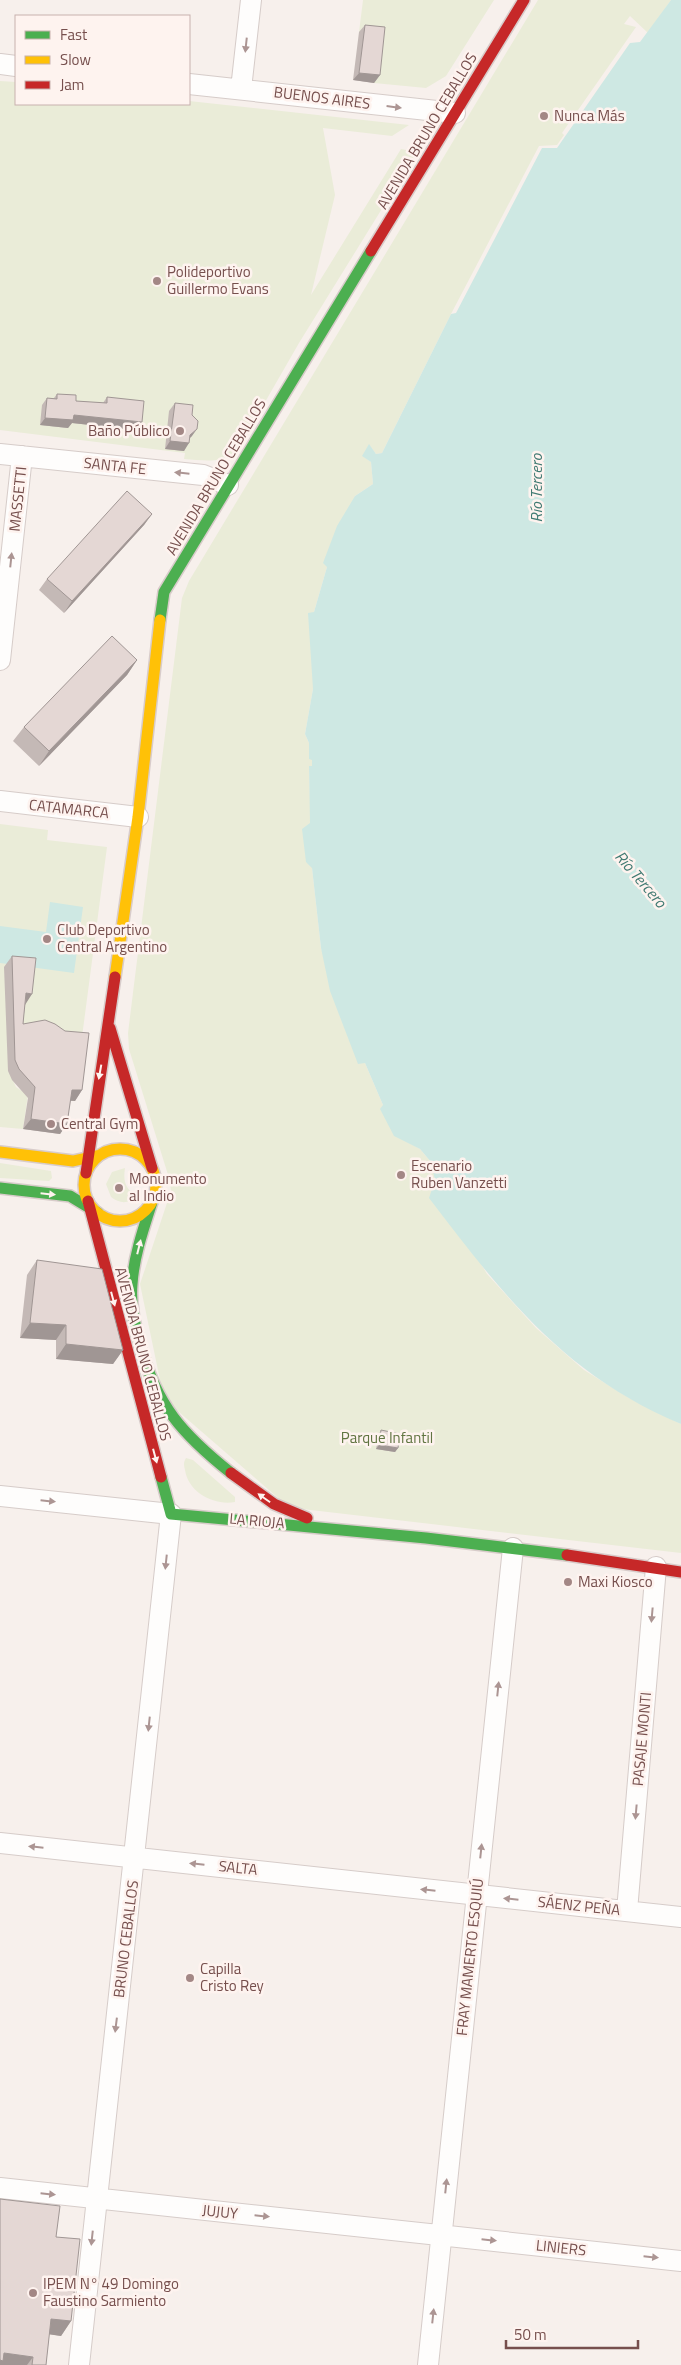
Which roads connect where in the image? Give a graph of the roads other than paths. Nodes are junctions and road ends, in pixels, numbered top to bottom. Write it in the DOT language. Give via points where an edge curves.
graph roads {
  1 [pos="251,0"];
  2 [pos="522,1"];
  3 [pos="0,64"];
  4 [pos="15,66"];
  5 [pos="190,84"];
  6 [pos="241,89"];
  7 [pos="455,113"];
  8 [pos="0,454"];
  9 [pos="22,456"];
  10 [pos="228,485"];
  11 [pos="0,660"];
  12 [pos="0,801"];
  13 [pos="138,817"];
  14 [pos="109,1024"];
  15 [pos="0,1152"];
  16 [pos="100,1155"];
  17 [pos="88,1158"];
  18 [pos="152,1168"];
  19 [pos="86,1173"];
  20 [pos="0,1188"];
  21 [pos="153,1199"];
  22 [pos="92,1207"];
  23 [pos="0,1496"];
  24 [pos="171,1514"];
  25 [pos="342,1528"];
  26 [pos="513,1548"];
  27 [pos="656,1567"];
  28 [pos="681,1567"];
  29 [pos="681,1572"];
  30 [pos="0,1843"];
  31 [pos="136,1857"];
  32 [pos="477,1895"];
  33 [pos="627,1911"];
  34 [pos="681,1917"];
  35 [pos="0,2188"];
  36 [pos="96,2199"];
  37 [pos="441,2235"];
  38 [pos="681,2261"];
  39 [pos="79,2365"];
  40 [pos="428,2365"];
  1 -- 6 [label="street, one-way"];
  2 -- 7 [label="main road, AVENIDA BRUNO CEBALLOS"];
  3 -- 4 [label="street"];
  5 -- 6 [label="street, BUENOS AIRES"];
  6 -- 7 [label="street, BUENOS AIRES, one-way"];
  7 -- 10 [label="main road, AVENIDA BRUNO CEBALLOS"];
  8 -- 9 [label="street, SANTA FE"];
  10 -- 9 [label="street, SANTA FE, one-way" via="203,475"];
  11 -- 9 [label="street, MASSETTI, one-way"];
  10 -- 13 [label="main road, AVENIDA BRUNO CEBALLOS" via="164,592"];
  12 -- 13 [label="street, CATAMARCA"];
  13 -- 14 [label="main road, AVENIDA BRUNO CEBALLOS"];
  14 -- 17 [label="main road, AVENIDA BRUNO CEBALLOS, one-way"];
  14 -- 18 [label="main road, AVENIDA BRUNO CEBALLOS"];
  15 -- 17 [label="main road" via="73,1161"];
  16 -- 17 [label="main road"];
  16 -- 18 [label="main road" via="124,1149 141,1155"];
  16 -- 19 [label="main road"];
  17 -- 19 [label="main road, AVENIDA BRUNO CEBALLOS"];
  18 -- 21 [label="main road" via="156,1183"];
  19 -- 22 [label="main road" via="84,1182"];
  20 -- 22 [label="main road, one-way" via="70,1196"];
  21 -- 22 [label="main road" via="142,1214 124,1220 106,1218"];
  25 -- 21 [label="main road, AVENIDA BRUNO CEBALLOS, one-way" via="277,1507 249,1488 189,1438 163,1406 144,1361 131,1300 133,1274"];
  22 -- 24 [label="main road, AVENIDA BRUNO CEBALLOS, one-way"];
  23 -- 24 [label="street, LA RIOJA, one-way"];
  24 -- 25 [label="main road, LA RIOJA"];
  24 -- 31 [label="street, BRUNO CEBALLOS, one-way"];
  25 -- 26 [label="main road, LA RIOJA"];
  26 -- 27 [label="main road, LA RIOJA"];
  32 -- 26 [label="street, FRAY MAMERTO ESQUIÚ, one-way"];
  27 -- 28 [label="main road"];
  27 -- 29 [label="main road"];
  27 -- 33 [label="street, PASAJE MONTI, one-way"];
  31 -- 30 [label="street, SALTA, one-way"];
  32 -- 31 [label="street, SALTA, one-way"];
  31 -- 36 [label="street, BRUNO CEBALLOS, one-way"];
  33 -- 32 [label="street, SÁENZ PEÑA, one-way"];
  37 -- 32 [label="street, FRAY MAMERTO ESQUIÚ, one-way"];
  33 -- 34 [label="street, SÁENZ PEÑA"];
  35 -- 36 [label="street, JUJUY, one-way"];
  36 -- 37 [label="street, JUJUY, one-way"];
  36 -- 39 [label="street, BRUNO CEBALLOS, one-way"];
  37 -- 38 [label="street, LINIERS, one-way"];
  40 -- 37 [label="street, FRAY MAMERTO ESQUIÚ, one-way"];
}
